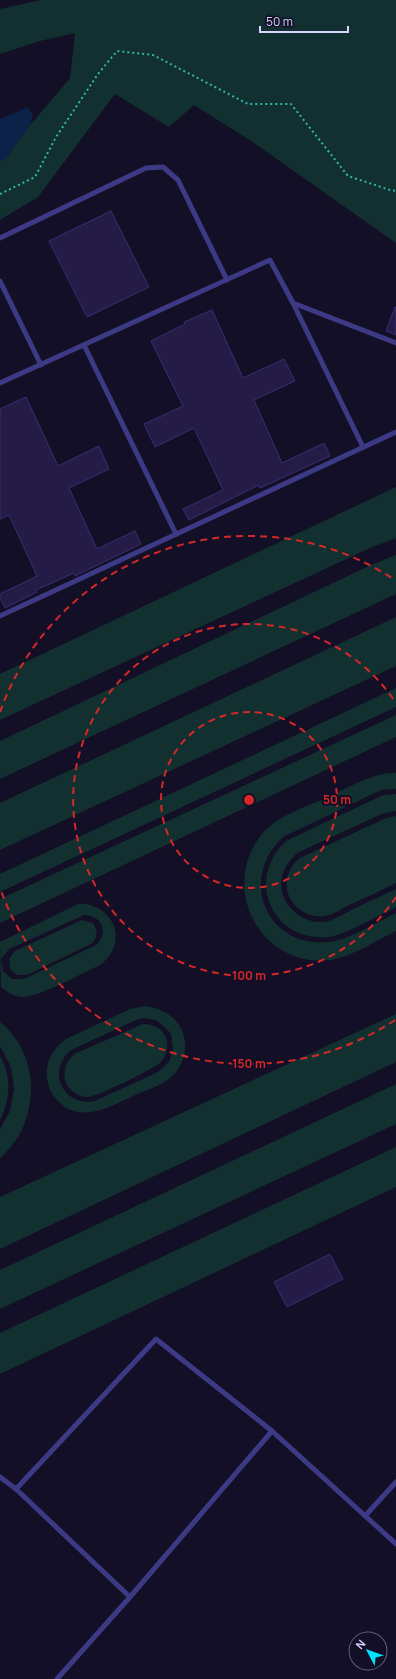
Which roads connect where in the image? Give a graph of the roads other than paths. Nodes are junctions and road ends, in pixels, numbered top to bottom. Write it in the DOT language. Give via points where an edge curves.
graph roads {
  1 [pos="0,238"];
  2 [pos="0,280"];
  3 [pos="227,280"];
  4 [pos="293,304"];
  5 [pos="396,343"];
  6 [pos="84,345"];
  7 [pos="41,365"];
  8 [pos="0,383"];
  9 [pos="396,432"];
  10 [pos="363,447"];
  11 [pos="176,534"];
  12 [pos="0,616"];
  13 [pos="272,1431"];
  14 [pos="0,1477"];
  15 [pos="396,1482"];
  16 [pos="16,1489"];
  17 [pos="364,1516"];
  18 [pos="396,1544"];
  19 [pos="130,1597"];
  20 [pos="57,1679"];
  1 -- 3 [label="lane" via="146,168 163,167 178,180"];
  2 -- 7 [label="lane"];
  3 -- 4 [label="lane" via="270,260"];
  3 -- 6 [label="lane"];
  4 -- 5 [label="lane"];
  4 -- 10 [label="lane"];
  6 -- 7 [label="lane"];
  6 -- 11 [label="lane"];
  7 -- 8 [label="lane"];
  9 -- 10 [label="lane"];
  10 -- 11 [label="lane"];
  11 -- 12 [label="lane"];
  13 -- 16 [label="lane" via="156,1339"];
  13 -- 17 [label="lane"];
  13 -- 19 [label="lane"];
  14 -- 16 [label="lane"];
  15 -- 17 [label="lane"];
  16 -- 19 [label="lane"];
  17 -- 18 [label="lane"];
  19 -- 20 [label="lane"];
}
